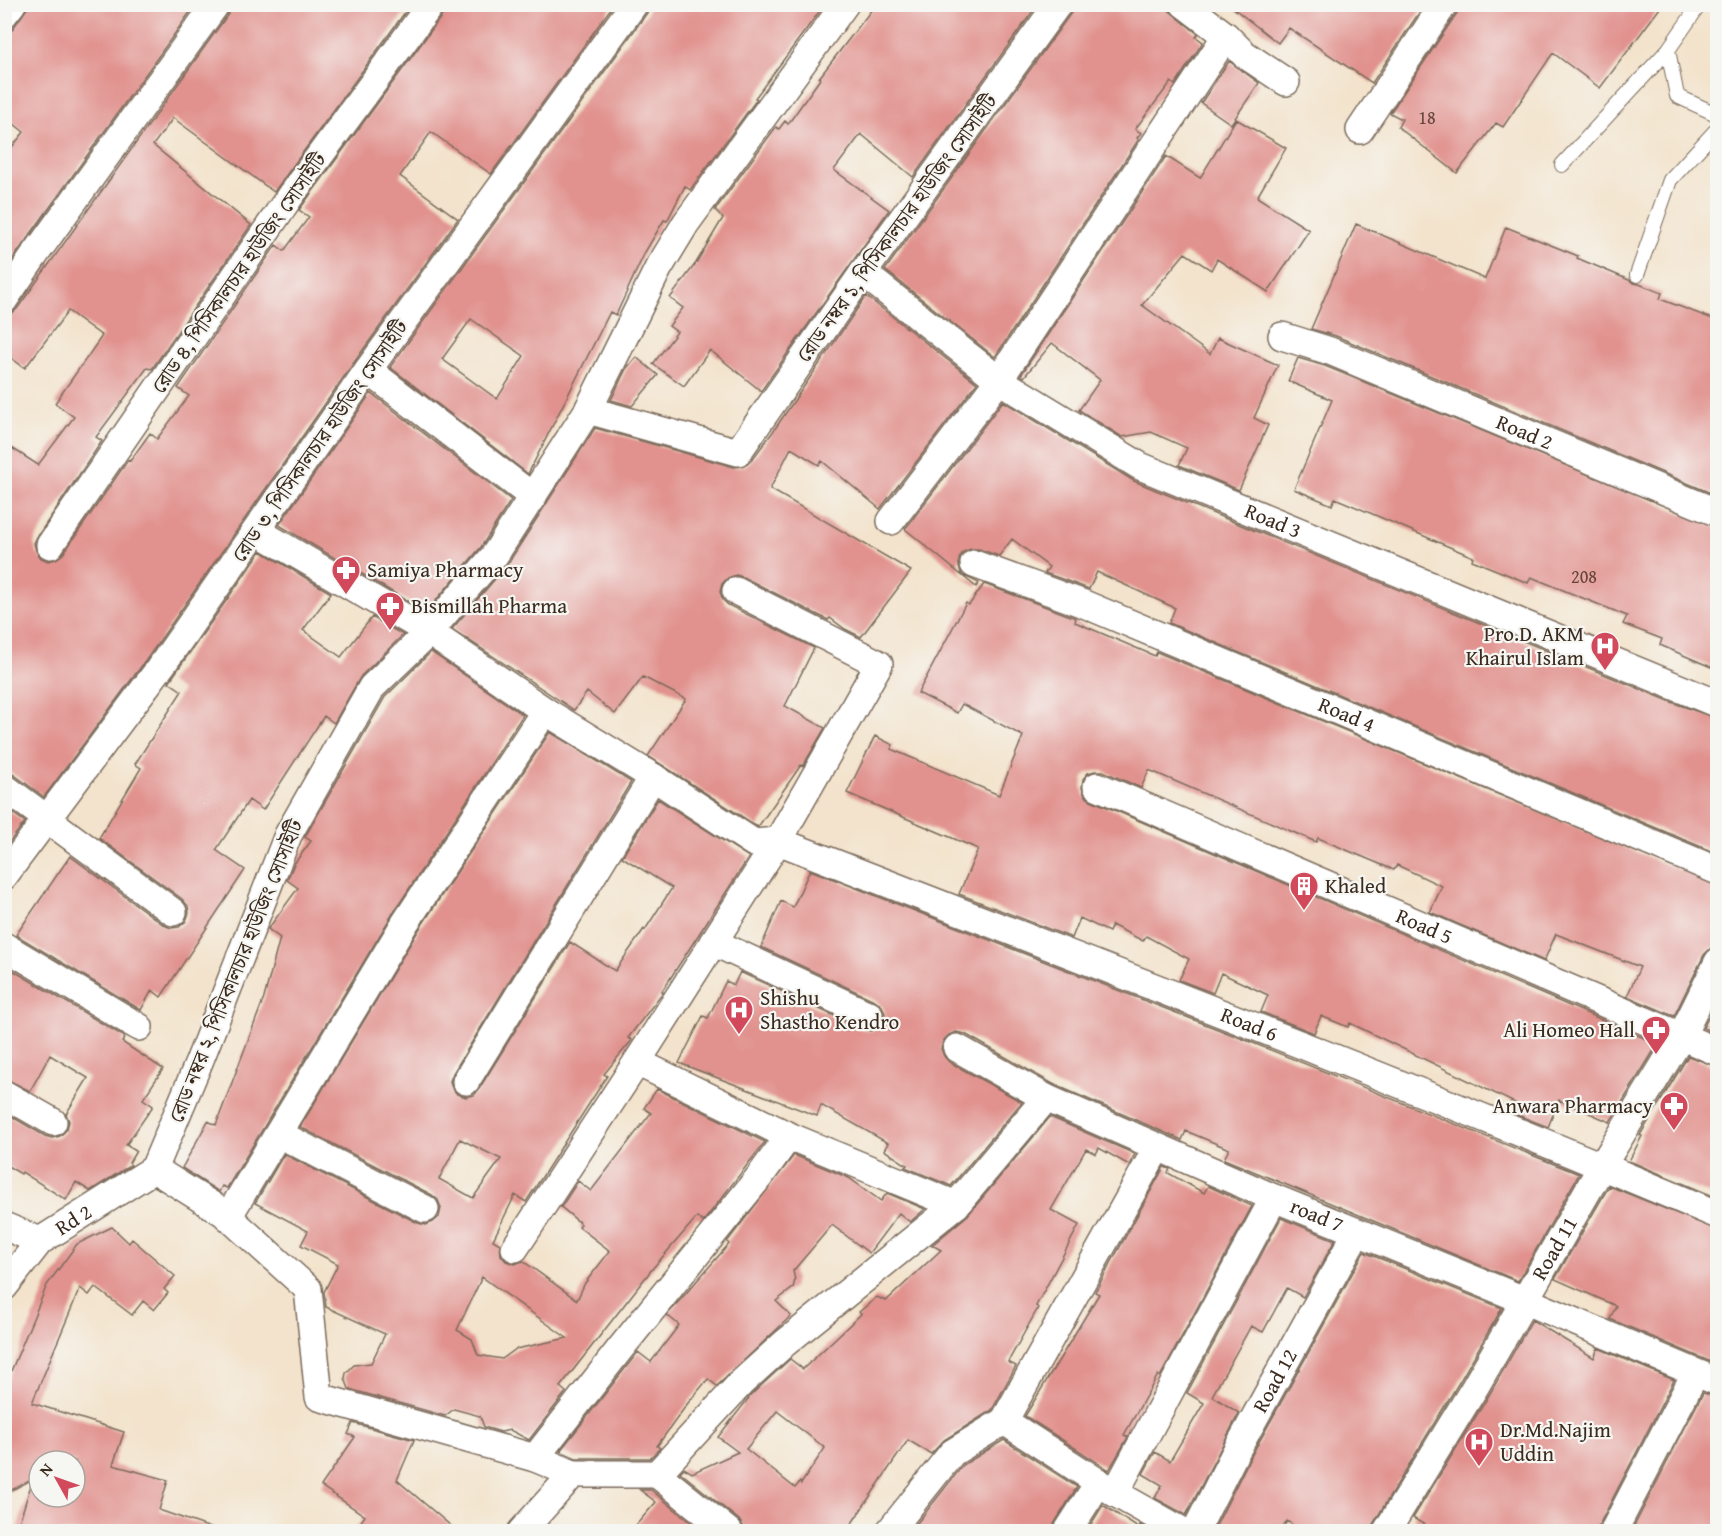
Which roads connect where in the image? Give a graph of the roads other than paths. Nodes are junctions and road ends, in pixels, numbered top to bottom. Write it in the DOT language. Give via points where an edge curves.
graph roads {
  1 [pos="12,4"];
  2 [pos="216,4"];
  3 [pos="431,4"];
  4 [pos="634,4"];
  5 [pos="845,4"];
  6 [pos="1058,4"];
  7 [pos="1184,4"];
  8 [pos="1444,4"];
  9 [pos="1700,4"];
  10 [pos="4,14"];
  11 [pos="1226,36"];
  12 [pos="1668,50"];
  13 [pos="1286,82"];
  14 [pos="1718,115"];
  15 [pos="1718,128"];
  16 [pos="1360,130"];
  17 [pos="1562,165"];
  18 [pos="863,273"];
  19 [pos="1637,275"];
  20 [pos="4,300"];
  21 [pos="1282,336"];
  22 [pos="368,370"];
  23 [pos="999,380"];
  24 [pos="588,411"];
  25 [pos="532,497"];
  26 [pos="1718,513"];
  27 [pos="891,521"];
  28 [pos="257,531"];
  29 [pos="50,545"];
  30 [pos="974,564"];
  31 [pos="736,591"];
  32 [pos="429,632"];
  33 [pos="1718,704"];
  34 [pos="545,711"];
  35 [pos="653,777"];
  36 [pos="1097,786"];
  37 [pos="4,787"];
  38 [pos="46,819"];
  39 [pos="778,841"];
  40 [pos="1718,871"];
  41 [pos="4,876"];
  42 [pos="173,912"];
  43 [pos="713,942"];
  44 [pos="4,946"];
  45 [pos="1718,962"];
  46 [pos="869,1015"];
  47 [pos="139,1026"];
  48 [pos="1681,1037"];
  49 [pos="957,1048"];
  50 [pos="1718,1052"];
  51 [pos="637,1062"];
  52 [pos="466,1081"];
  53 [pos="4,1094"];
  54 [pos="1046,1098"];
  55 [pos="53,1122"];
  56 [pos="279,1134"];
  57 [pos="789,1136"];
  58 [pos="1158,1148"];
  59 [pos="1602,1166"];
  60 [pos="154,1169"];
  61 [pos="1274,1198"];
  62 [pos="956,1205"];
  63 [pos="425,1209"];
  64 [pos="1718,1215"];
  65 [pos="228,1217"];
  66 [pos="4,1226"];
  67 [pos="1357,1233"];
  68 [pos="40,1241"];
  69 [pos="515,1248"];
  70 [pos="4,1287"];
  71 [pos="1524,1300"];
  72 [pos="1706,1378"];
  73 [pos="1004,1421"];
  74 [pos="535,1458"];
  75 [pos="573,1474"];
  76 [pos="657,1474"];
  77 [pos="1107,1488"];
  78 [pos="521,1532"];
  79 [pos="729,1532"];
  80 [pos="889,1532"];
  81 [pos="1067,1532"];
  82 [pos="1184,1532"];
  83 [pos="1195,1532"];
  84 [pos="1386,1532"];
  85 [pos="1613,1532"];
  1 -- 10 [label="street"];
  2 -- 20 [label="street"];
  3 -- 29 [label="street, রোড ৪, পিসিকালচার হাউজিং সোসাইটি" via="293,192"];
  4 -- 22 [label="street, রোড ৩, পিসিকালচার হাউজিং সোসাইটি"];
  5 -- 24 [label="street, রোড নম্বর ২, পিসিকালচার হাউজিং সোসাইটি" via="686,223 658,269"];
  6 -- 18 [label="street, রোড নম্বর ১, পিসিকালচার হাউজিং সোসাইটি"];
  7 -- 11 [label="street"];
  8 -- 16 [label="street"];
  9 -- 12 [label="lane"];
  11 -- 13 [label="street" via="1244,54"];
  11 -- 23 [label="street"];
  12 -- 14 [label="lane" via="1677,96"];
  12 -- 17 [label="lane"];
  15 -- 19 [label="lane" via="1670,180"];
  18 -- 23 [label="street, Road 3"];
  18 -- 24 [label="street, রোড নম্বর ১, পিসিকালচার হাউজিং সোসাইটি" via="738,452"];
  21 -- 26 [label="street, Road 2" via="1330,351"];
  22 -- 25 [label="street"];
  22 -- 28 [label="street, রোড ৩, পিসিকালচার হাউজিং সোসাইটি"];
  23 -- 27 [label="street"];
  23 -- 33 [label="street, Road 3" via="1140,466"];
  24 -- 25 [label="street, রোড নম্বর ২, পিসিকালচার হাউজিং সোসাইটি"];
  25 -- 32 [label="street, রোড নম্বর ২, পিসিকালচার হাউজিং সোসাইটি" via="494,556"];
  28 -- 32 [label="street, Road 6"];
  28 -- 38 [label="street, রোড ৩, পিসিকালচার হাউজিং সোসাইটি"];
  30 -- 40 [label="street, Road 4" via="1084,604"];
  31 -- 39 [label="street" via="879,664"];
  32 -- 34 [label="street, Road 6"];
  32 -- 60 [label="street, রোড নম্বর ২, পিসিকালচার হাউজিং সোসাইটি" via="372,687 288,836"];
  34 -- 35 [label="street, Road 6"];
  34 -- 56 [label="street" via="405,923"];
  35 -- 39 [label="street, Road 6" via="754,843"];
  35 -- 52 [label="street"];
  36 -- 48 [label="street, Road 5"];
  37 -- 38 [label="street"];
  38 -- 41 [label="street, রোড ৩, পিসিকালচার হাউজিং সোসাইটি"];
  38 -- 42 [label="street"];
  39 -- 43 [label="street"];
  39 -- 59 [label="street, Road 6"];
  43 -- 46 [label="street"];
  43 -- 51 [label="street"];
  44 -- 47 [label="street"];
  45 -- 48 [label="street, Road 11"];
  48 -- 50 [label="street, Road 5"];
  48 -- 59 [label="street, Road 11"];
  49 -- 54 [label="street, road 7"];
  51 -- 57 [label="street"];
  51 -- 69 [label="street"];
  53 -- 55 [label="street"];
  54 -- 58 [label="street, road 7"];
  54 -- 62 [label="street"];
  56 -- 63 [label="street"];
  56 -- 65 [label="street"];
  57 -- 62 [label="street"];
  57 -- 74 [label="street"];
  58 -- 61 [label="street, road 7"];
  58 -- 73 [label="street"];
  59 -- 64 [label="street, Road 6"];
  59 -- 71 [label="street, Road 11"];
  60 -- 65 [label="street"];
  60 -- 68 [label="street, Rd 2"];
  61 -- 67 [label="street, road 7"];
  61 -- 77 [label="street"];
  62 -- 76 [label="street" via="785,1343 741,1383"];
  65 -- 74 [label="street" via="309,1289 319,1397"];
  66 -- 68 [label="street"];
  67 -- 71 [label="street, road 7"];
  67 -- 83 [label="street, Road 12"];
  68 -- 70 [label="street, Rd 2"];
  71 -- 72 [label="street, road 7"];
  71 -- 84 [label="street, Road 11"];
  72 -- 85 [label="street"];
  73 -- 77 [label="street"];
  73 -- 80 [label="street" via="952,1453"];
  74 -- 75 [label="street"];
  75 -- 76 [label="street"];
  75 -- 78 [label="street"];
  76 -- 79 [label="street"];
  77 -- 81 [label="street"];
  77 -- 82 [label="street"];
}
